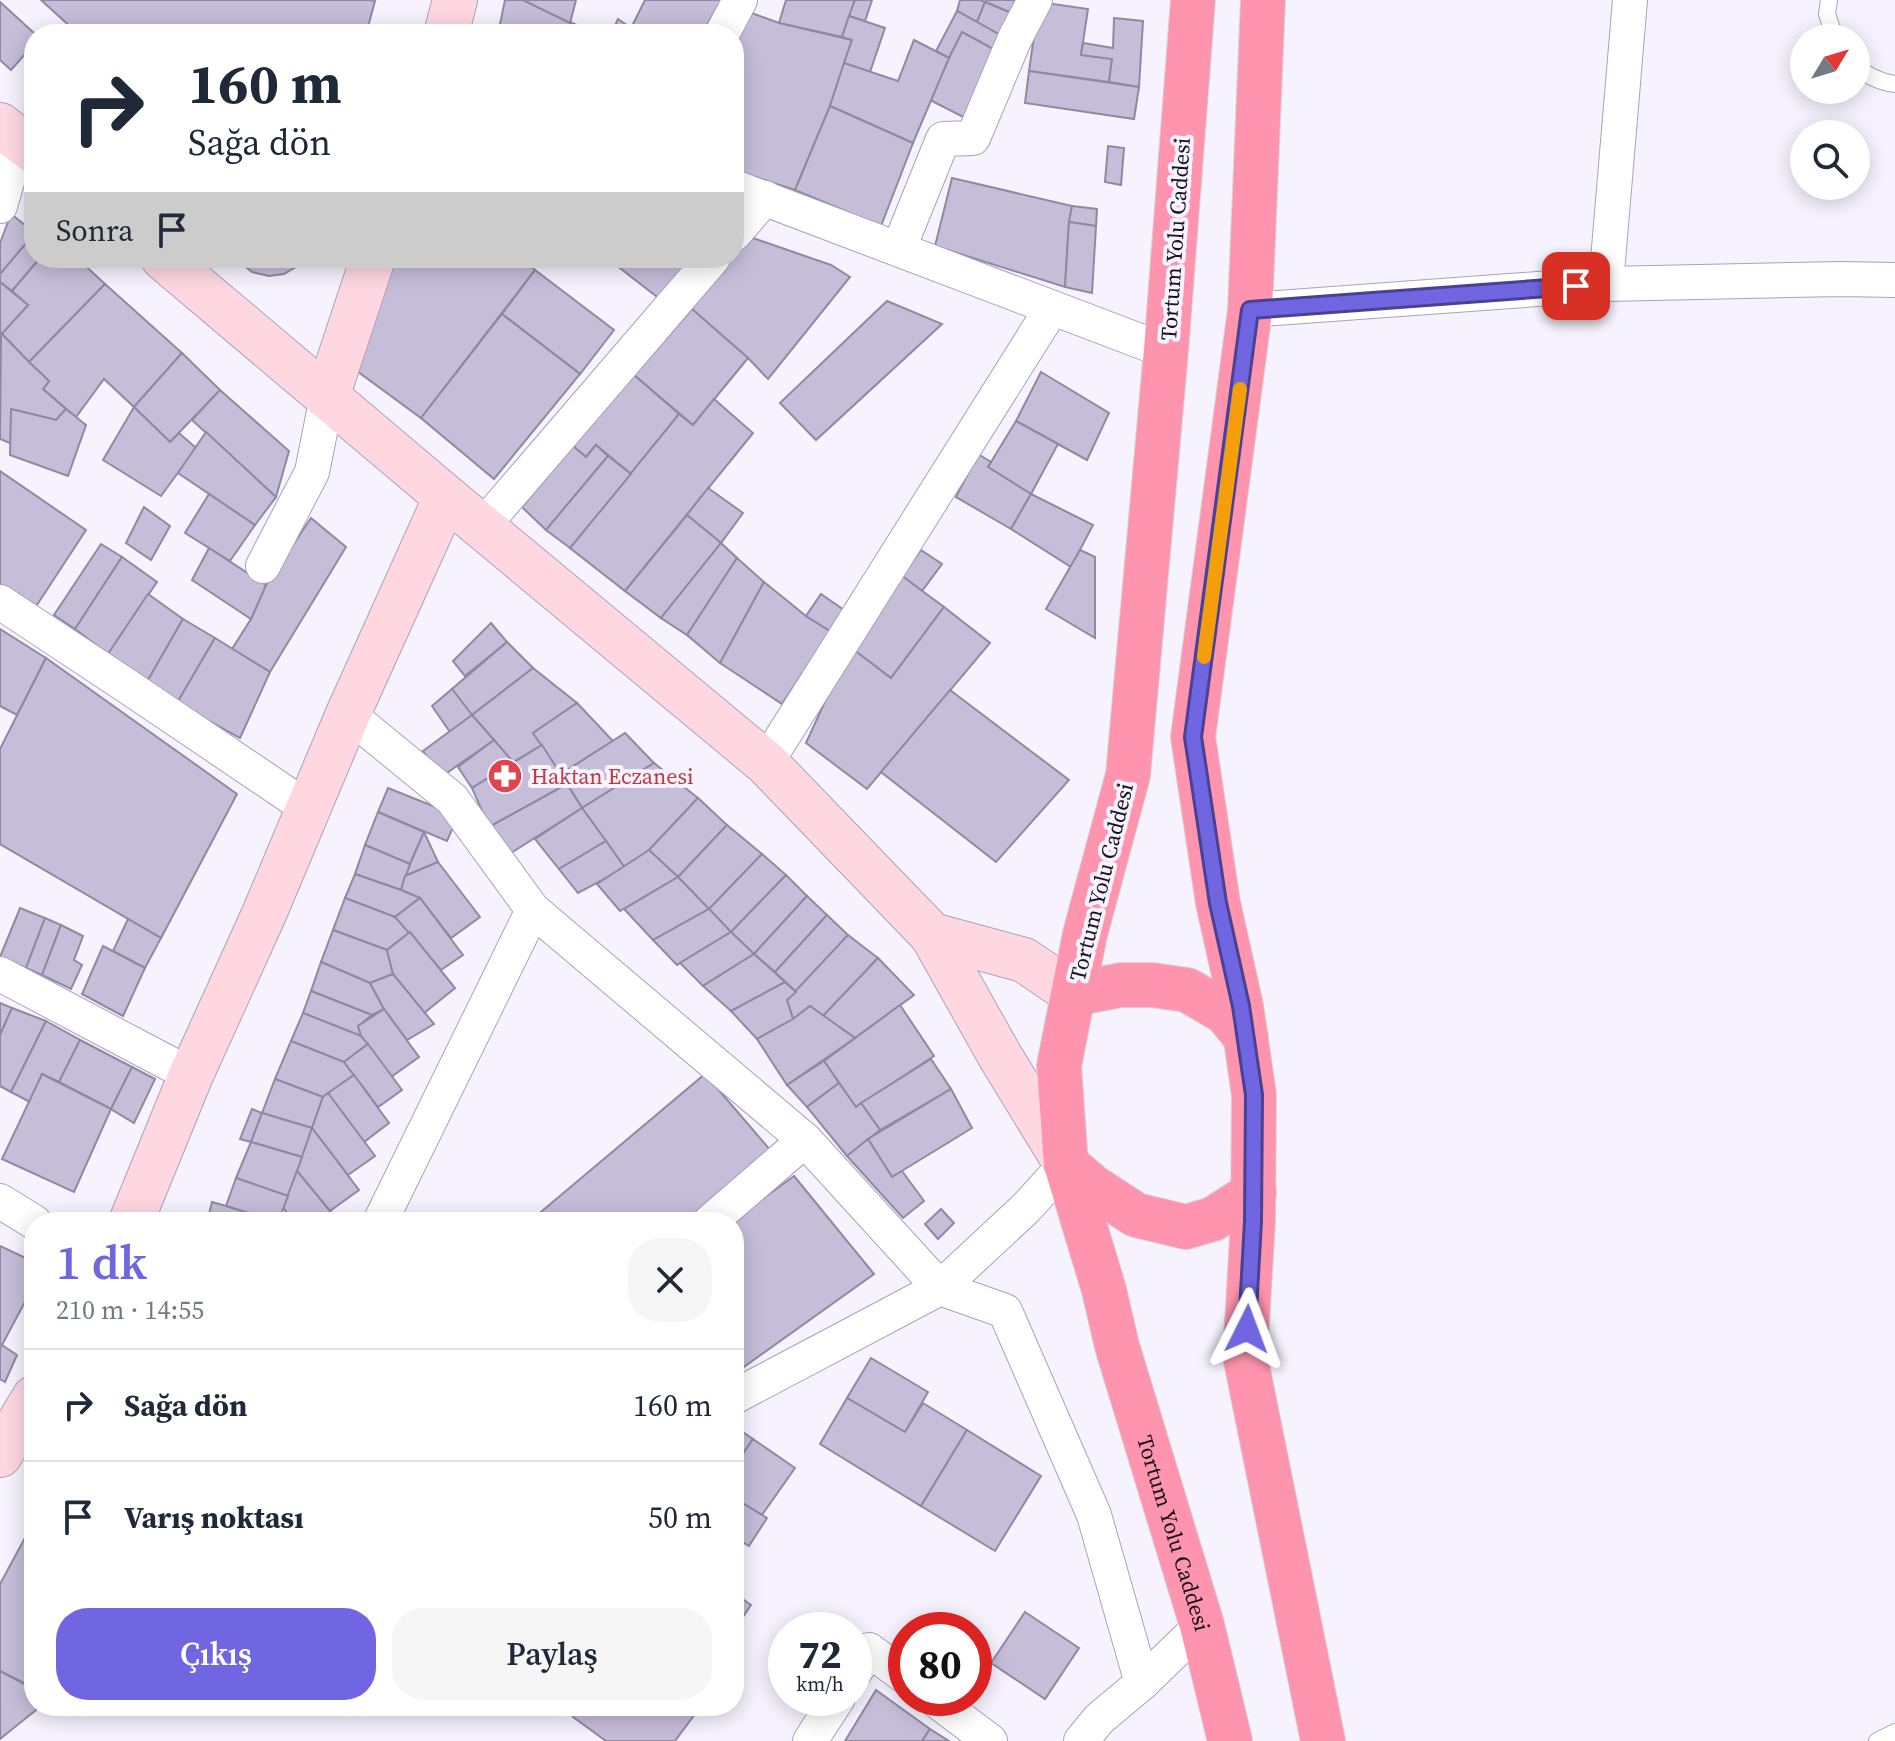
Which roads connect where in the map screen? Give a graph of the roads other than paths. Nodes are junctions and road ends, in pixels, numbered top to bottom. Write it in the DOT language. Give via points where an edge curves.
graph roads {
  1 [pos="455,0"];
  2 [pos="740,0"];
  3 [pos="1035,0"];
  4 [pos="1193,0"];
  5 [pos="1263,0"];
  6 [pos="1630,0"];
  7 [pos="1829,0"];
  8 [pos="449,24"];
  9 [pos="727,24"];
  10 [pos="1830,24"];
  11 [pos="1870,76"];
  12 [pos="1895,84"];
  13 [pos="18,139"];
  14 [pos="749,192"];
  15 [pos="0,206"];
  16 [pos="899,248"];
  17 [pos="175,268"];
  18 [pos="370,268"];
  19 [pos="704,268"];
  20 [pos="1895,280"];
  21 [pos="1606,284"];
  22 [pos="1052,308"];
  23 [pos="1250,310"];
  24 [pos="1166,351"];
  25 [pos="327,397"];
  26 [pos="446,497"];
  27 [pos="482,527"];
  28 [pos="263,566"];
  29 [pos="0,602"];
  30 [pos="348,714"];
  31 [pos="766,763"];
  32 [pos="309,809"];
  33 [pos="533,910"];
  34 [pos="932,935"];
  35 [pos="0,974"];
  36 [pos="1074,994"];
  37 [pos="1246,1037"];
  38 [pos="191,1075"];
  39 [pos="805,1140"];
  40 [pos="1066,1164"];
  41 [pos="1254,1193"];
  42 [pos="0,1201"];
  43 [pos="135,1212"];
  44 [pos="385,1212"];
  45 [pos="722,1212"];
  46 [pos="24,1216"];
  47 [pos="940,1288"];
  48 [pos="744,1392"];
  49 [pos="24,1415"];
  50 [pos="0,1455"];
  51 [pos="1202,1625"];
  52 [pos="1142,1683"];
  53 [pos="826,1716"];
  54 [pos="957,1716"];
  55 [pos="1895,1732"];
  56 [pos="810,1741"];
  57 [pos="990,1741"];
  58 [pos="1081,1741"];
  59 [pos="1230,1741"];
  60 [pos="1323,1741"];
  61 [pos="1877,1741"];
  1 -- 8 [label="main road"];
  2 -- 9 [label="street"];
  3 -- 16 [label="street" via="973,138 943,139"];
  4 -- 24 [label="highway, Tortum Yolu Caddesi"];
  5 -- 23 [label="highway"];
  6 -- 21 [label="street"];
  7 -- 10 [label="lane"];
  11 -- 12 [label="lane"];
  13 -- 15 [label="street"];
  14 -- 16 [label="street"];
  16 -- 22 [label="street"];
  17 -- 25 [label="main road"];
  18 -- 25 [label="main road"];
  19 -- 27 [label="street"];
  20 -- 21 [label="street"];
  21 -- 23 [label="street"];
  22 -- 24 [label="street"];
  22 -- 31 [label="street"];
  23 -- 37 [label="highway" via="1193,737 1218,903"];
  24 -- 36 [label="highway, Tortum Yolu Caddesi" via="1128,775"];
  25 -- 26 [label="main road"];
  25 -- 28 [label="street" via="312,472"];
  26 -- 27 [label="main road"];
  26 -- 30 [label="main road"];
  27 -- 31 [label="main road"];
  29 -- 32 [label="street"];
  30 -- 32 [label="main road"];
  30 -- 33 [label="street" via="452,799"];
  31 -- 34 [label="main road"];
  32 -- 38 [label="main road"];
  33 -- 39 [label="street"];
  33 -- 44 [label="street"];
  34 -- 36 [label="main road" via="1024,960"];
  34 -- 40 [label="main road"];
  35 -- 38 [label="street"];
  36 -- 37 [label="highway" via="1121,985 1187,990 1225,1012"];
  36 -- 40 [label="highway, Tortum Yolu Caddesi" via="1059,1066"];
  37 -- 41 [label="highway" via="1254,1095"];
  38 -- 43 [label="main road"];
  39 -- 45 [label="street"];
  39 -- 47 [label="street"];
  40 -- 41 [label="highway" via="1136,1215 1186,1227 1213,1219"];
  40 -- 47 [label="street"];
  40 -- 51 [label="highway, Tortum Yolu Caddesi"];
  41 -- 60 [label="highway" via="1245,1356"];
  42 -- 46 [label="street"];
  47 -- 48 [label="street"];
  47 -- 52 [label="street" via="1005,1311 1094,1515"];
  49 -- 50 [label="main road"];
  51 -- 52 [label="street"];
  51 -- 59 [label="highway, Tortum Yolu Caddesi"];
  52 -- 58 [label="street"];
  53 -- 56 [label="street"];
  54 -- 57 [label="street"];
  55 -- 61 [label="lane"];
}
